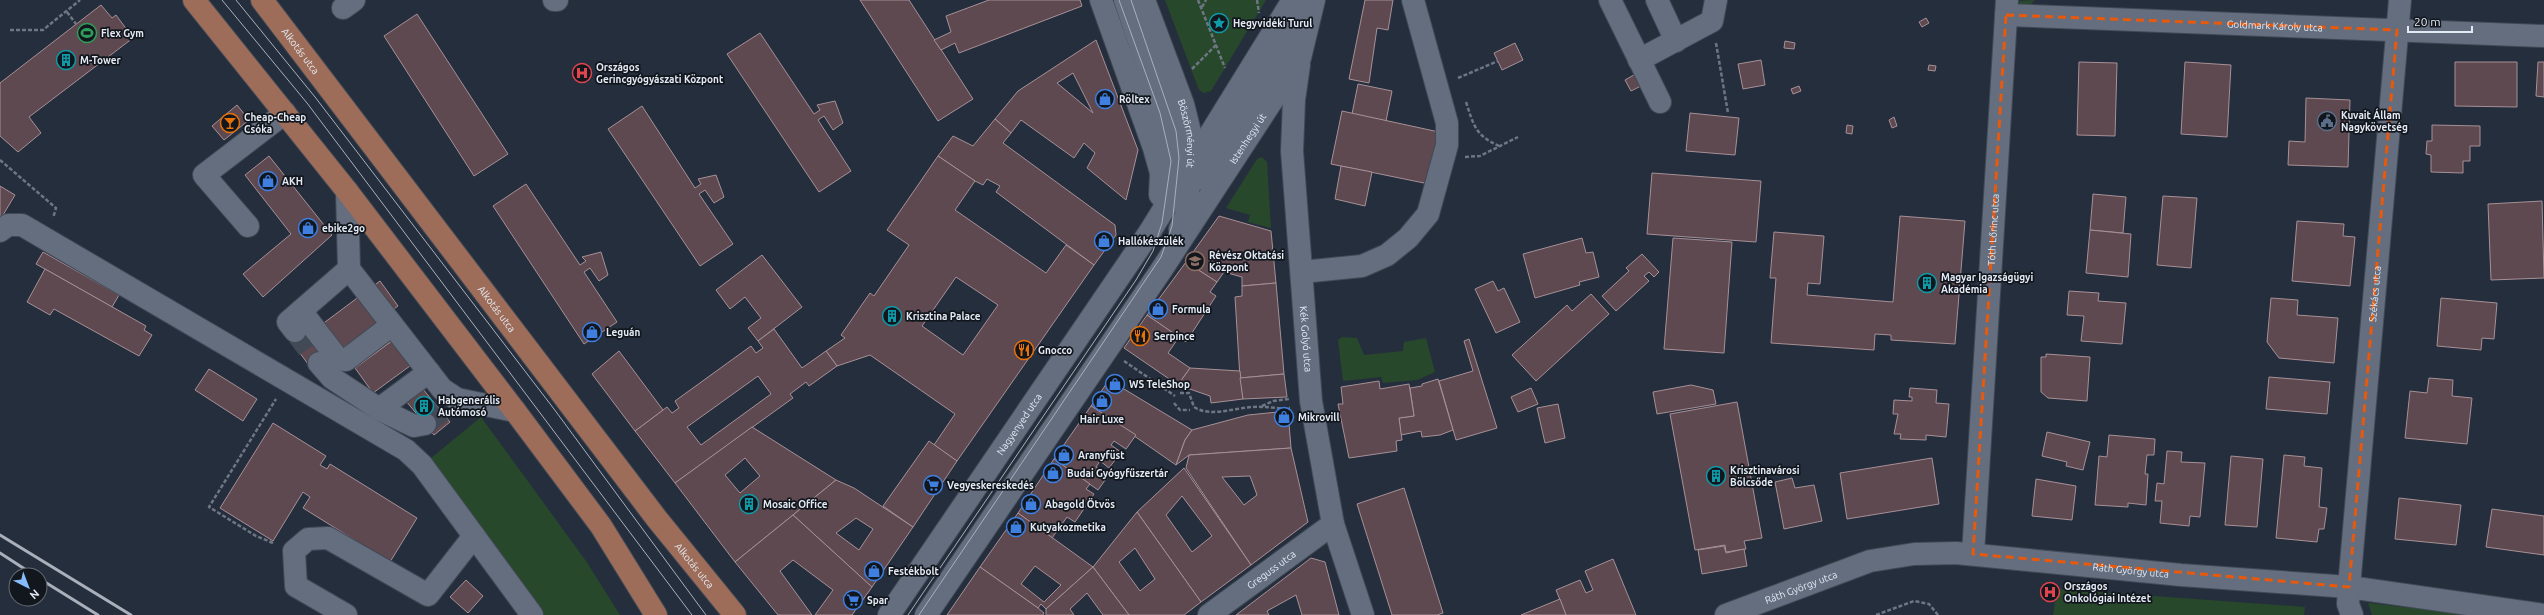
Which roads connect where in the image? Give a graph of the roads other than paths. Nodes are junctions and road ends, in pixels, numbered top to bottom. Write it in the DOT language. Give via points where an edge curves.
graph roads {
  1 [pos="194,0"];
  2 [pos="262,0"];
  3 [pos="1101,0"];
  4 [pos="1125,0"];
  5 [pos="1144,0"];
  6 [pos="1293,0"];
  7 [pos="1302,0"];
  8 [pos="1314,0"];
  9 [pos="1414,0"];
  10 [pos="1610,0"];
  11 [pos="1656,0"];
  12 [pos="1716,0"];
  13 [pos="2400,0"];
  14 [pos="2007,8"];
  15 [pos="2047,8"];
  16 [pos="2397,30"];
  17 [pos="2544,36"];
  18 [pos="1676,41"];
  19 [pos="1300,58"];
  20 [pos="1639,60"];
  21 [pos="1660,102"];
  22 [pos="1183,104"];
  23 [pos="1224,111"];
  24 [pos="286,113"];
  25 [pos="1191,162"];
  26 [pos="347,190"];
  27 [pos="1180,192"];
  28 [pos="248,226"];
  29 [pos="1158,228"];
  30 [pos="0,231"];
  31 [pos="349,269"];
  32 [pos="1162,269"];
  33 [pos="1302,272"];
  34 [pos="301,311"];
  35 [pos="392,325"];
  36 [pos="295,332"];
  37 [pos="319,362"];
  38 [pos="429,372"];
  39 [pos="379,409"];
  40 [pos="441,411"];
  41 [pos="515,411"];
  42 [pos="1333,524"];
  43 [pos="474,536"];
  44 [pos="1973,554"];
  45 [pos="2349,587"];
  46 [pos="346,615"];
  47 [pos="532,615"];
  48 [pos="656,615"];
  49 [pos="735,615"];
  50 [pos="888,615"];
  51 [pos="914,615"];
  52 [pos="926,615"];
  53 [pos="1209,615"];
  54 [pos="1363,615"];
  55 [pos="1726,615"];
  56 [pos="2352,615"];
  57 [pos="2544,615"];
  1 -- 24 [label="main road"];
  2 -- 49 [label="main road, Alkotás utca" via="657,520"];
  3 -- 29 [label="street" via="1161,173"];
  4 -- 27 [label="street" via="1171,135"];
  5 -- 22 [label="street, Böszörményi út"];
  6 -- 23 [label="street"];
  7 -- 27 [label="street" via="1288,41 1242,118"];
  8 -- 19 [label="street, Istenhegyi út"];
  9 -- 33 [label="street" via="1447,123 1445,154 1428,214 1408,238 1387,255 1362,266"];
  10 -- 20 [label="street"];
  11 -- 18 [label="street"];
  12 -- 18 [label="street" via="1712,21"];
  13 -- 16 [label="street, Székács utca"];
  14 -- 15 [label="street, Goldmark Károly utca"];
  14 -- 44 [label="street, Tóth Lőrinc utca"];
  15 -- 16 [label="street, Goldmark Károly utca"];
  16 -- 17 [label="street, Goldmark Károly utca"];
  16 -- 45 [label="street, Székács utca"];
  18 -- 20 [label="street"];
  19 -- 32 [label="street, Istenhegyi út"];
  19 -- 33 [label="street, Kék Golyó utca" via="1294,100 1292,151"];
  20 -- 21 [label="street"];
  22 -- 23 [label="street" via="1196,118 1209,118"];
  22 -- 25 [label="street, Böszörményi út" via="1191,136"];
  23 -- 25 [label="street"];
  24 -- 26 [label="main road"];
  24 -- 28 [label="street" via="204,175"];
  25 -- 27 [label="street, Böszörményi út"];
  26 -- 31 [label="street"];
  26 -- 41 [label="main road"];
  27 -- 29 [label="street"];
  27 -- 32 [label="street, Böszörményi út" via="1186,215"];
  29 -- 50 [label="street, Nagyenyed utca"];
  29 -- 51 [label="street" via="1153,261"];
  30 -- 43 [label="street" via="8,225 22,225 406,450 422,465"];
  31 -- 34 [label="street"];
  31 -- 35 [label="street"];
  32 -- 52 [label="street"];
  33 -- 42 [label="street, Kék Golyó utca" via="1311,401"];
  34 -- 35 [label="street" via="338,359 346,360"];
  34 -- 36 [label="street" via="288,322"];
  35 -- 38 [label="street"];
  37 -- 39 [label="street" via="332,378"];
  38 -- 39 [label="street"];
  38 -- 40 [label="street" via="442,389"];
  39 -- 40 [label="street" via="414,426"];
  40 -- 41 [label="street"];
  41 -- 48 [label="main road" via="601,526"];
  42 -- 53 [label="street, Greguss utca"];
  42 -- 54 [label="street, Kék Golyó utca"];
  43 -- 46 [label="street" via="428,595 328,538 308,539 294,551 296,586"];
  43 -- 47 [label="street"];
  44 -- 45 [label="street, Ráth György utca" via="2182,575"];
  44 -- 55 [label="street, Ráth György utca" via="1914,554 1870,561"];
  45 -- 56 [label="street, Székács utca" via="2348,604"];
  45 -- 57 [label="street, Ráth György utca"];
}
